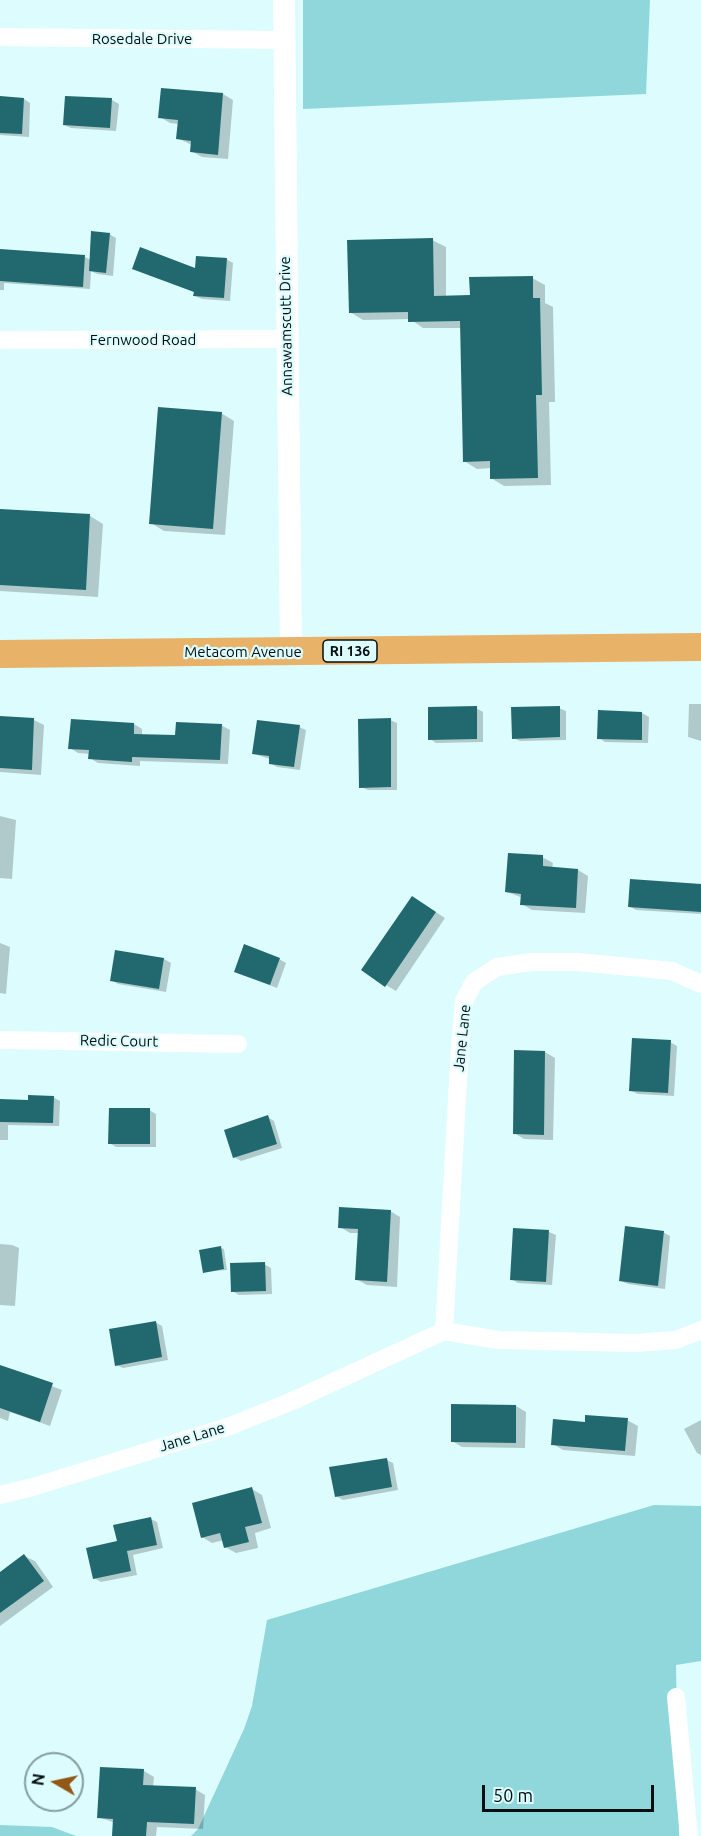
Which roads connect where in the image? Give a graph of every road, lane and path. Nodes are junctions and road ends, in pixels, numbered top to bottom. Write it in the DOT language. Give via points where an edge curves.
graph roads {
  1 [pos="284,0"];
  2 [pos="0,38"];
  3 [pos="284,40"];
  4 [pos="286,339"];
  5 [pos="0,340"];
  6 [pos="701,647"];
  7 [pos="291,652"];
  8 [pos="0,654"];
  9 [pos="701,984"];
  10 [pos="0,1040"];
  11 [pos="238,1044"];
  12 [pos="701,1330"];
  13 [pos="444,1331"];
  14 [pos="0,1495"];
  15 [pos="676,1697"];
  16 [pos="689,1836"];
  1 -- 3 [label="street, Annawamscutt Drive"];
  2 -- 3 [label="street, Rosedale Drive"];
  3 -- 4 [label="street, Annawamscutt Drive"];
  4 -- 5 [label="street, Fernwood Road"];
  4 -- 7 [label="street, Annawamscutt Drive"];
  6 -- 7 [label="main road, Metacom Avenue / RI 136"];
  7 -- 8 [label="main road, Metacom Avenue / RI 136"];
  9 -- 13 [label="street, Jane Lane" via="672,971 554,962 497,967 474,982 464,1001 460,1045"];
  10 -- 11 [label="street, Redic Court"];
  12 -- 13 [label="street" via="676,1340 636,1343 498,1340"];
  13 -- 14 [label="street, Jane Lane" via="230,1426"];
  15 -- 16 [label="street"];
}
